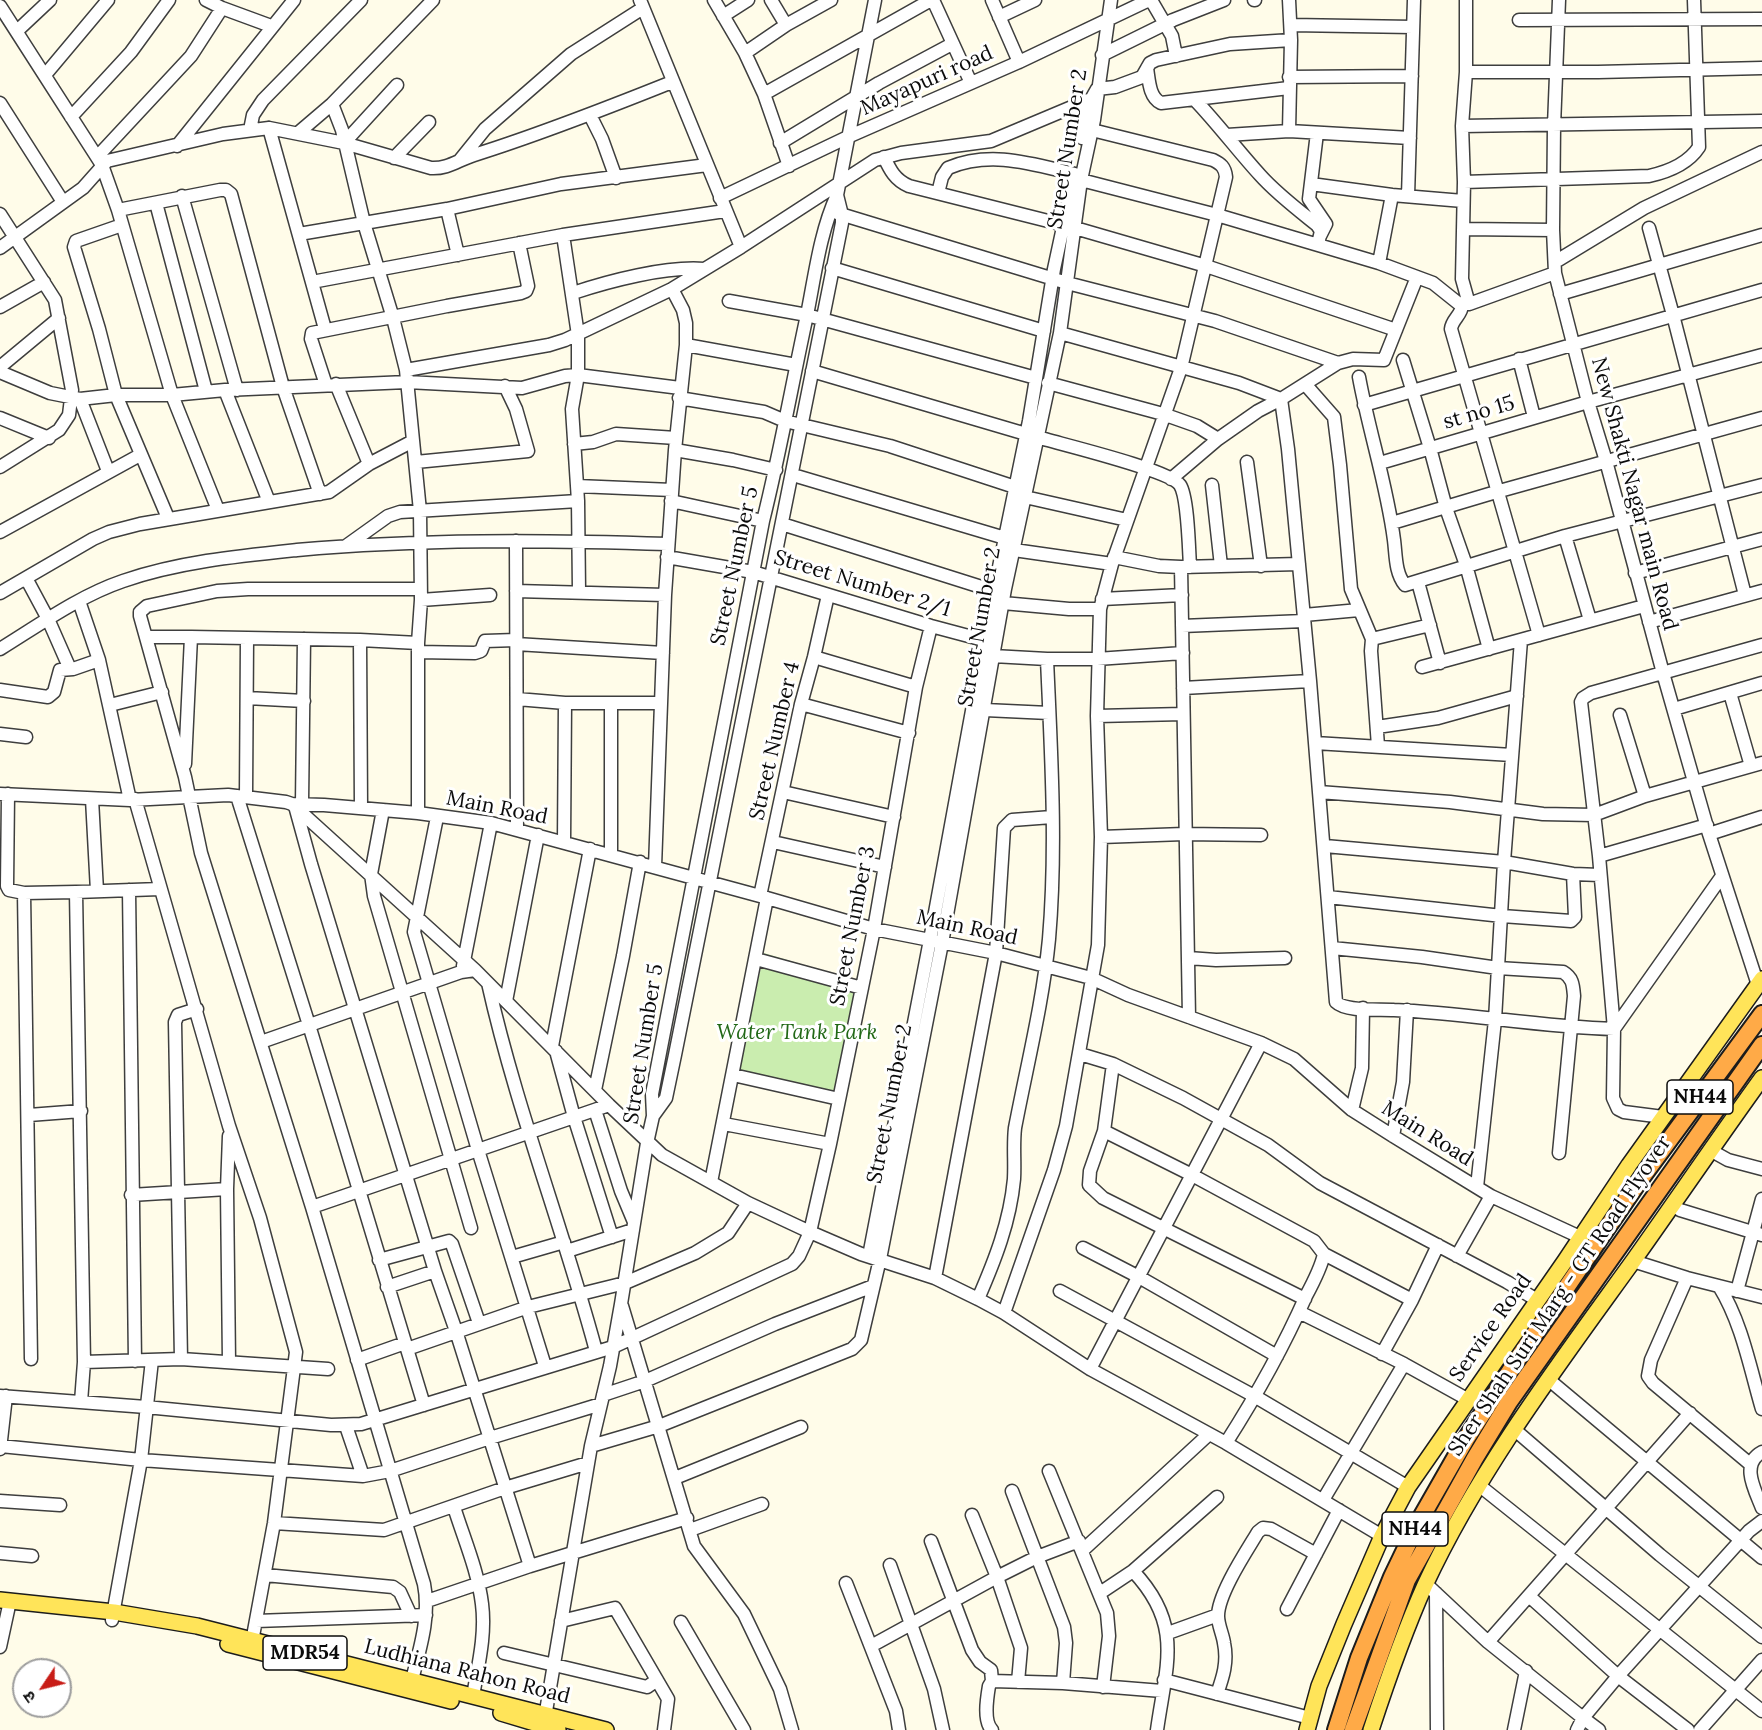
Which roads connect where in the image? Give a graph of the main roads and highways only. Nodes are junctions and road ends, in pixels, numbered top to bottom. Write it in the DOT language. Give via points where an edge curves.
graph roads {
  1 [pos="1760,982"];
  2 [pos="1762,1014"];
  3 [pos="1762,1045"];
  4 [pos="1756,1066"];
  5 [pos="1762,1078"];
  6 [pos="1572,1265"];
  7 [pos="4,1605"];
  8 [pos="411,1685"];
  9 [pos="549,1723"];
  10 [pos="1308,1724"];
  11 [pos="606,1730"];
  12 [pos="1336,1730"];
  13 [pos="1353,1730"];
  14 [pos="1371,1730"];
  1 -- 6 [label="main road, Service Road" via="1580,1238"];
  2 -- 6 [label="highway, NH44"];
  3 -- 4 [label="highway, NH44"];
  4 -- 13 [label="highway, Sher Shah Suri Marg - GT Road Flyover / NH44" via="1509,1402 1474,1458 1407,1580"];
  5 -- 14 [label="main road" via="1548,1379 1480,1486 1453,1532 1431,1588 1407,1627"];
  6 -- 10 [label="main road, Service Road" via="1537,1300 1408,1487 1382,1536 1333,1650"];
  6 -- 12 [label="highway, Sher Shah Suri Marg - GT Road Flyover / NH44" via="1418,1523 1376,1615"];
  7 -- 8 [label="main road, Ludhiana Rahon Road / MDR54" via="161,1618"];
  8 -- 9 [label="main road, Ludhiana Rahon Road / MDR54" via="501,1713"];
  8 -- 9 [label="main road, Ludhiana Rahon Road / MDR54" via="473,1696"];
  9 -- 11 [label="main road, Ludhiana Rahon Road / MDR54"];
}
